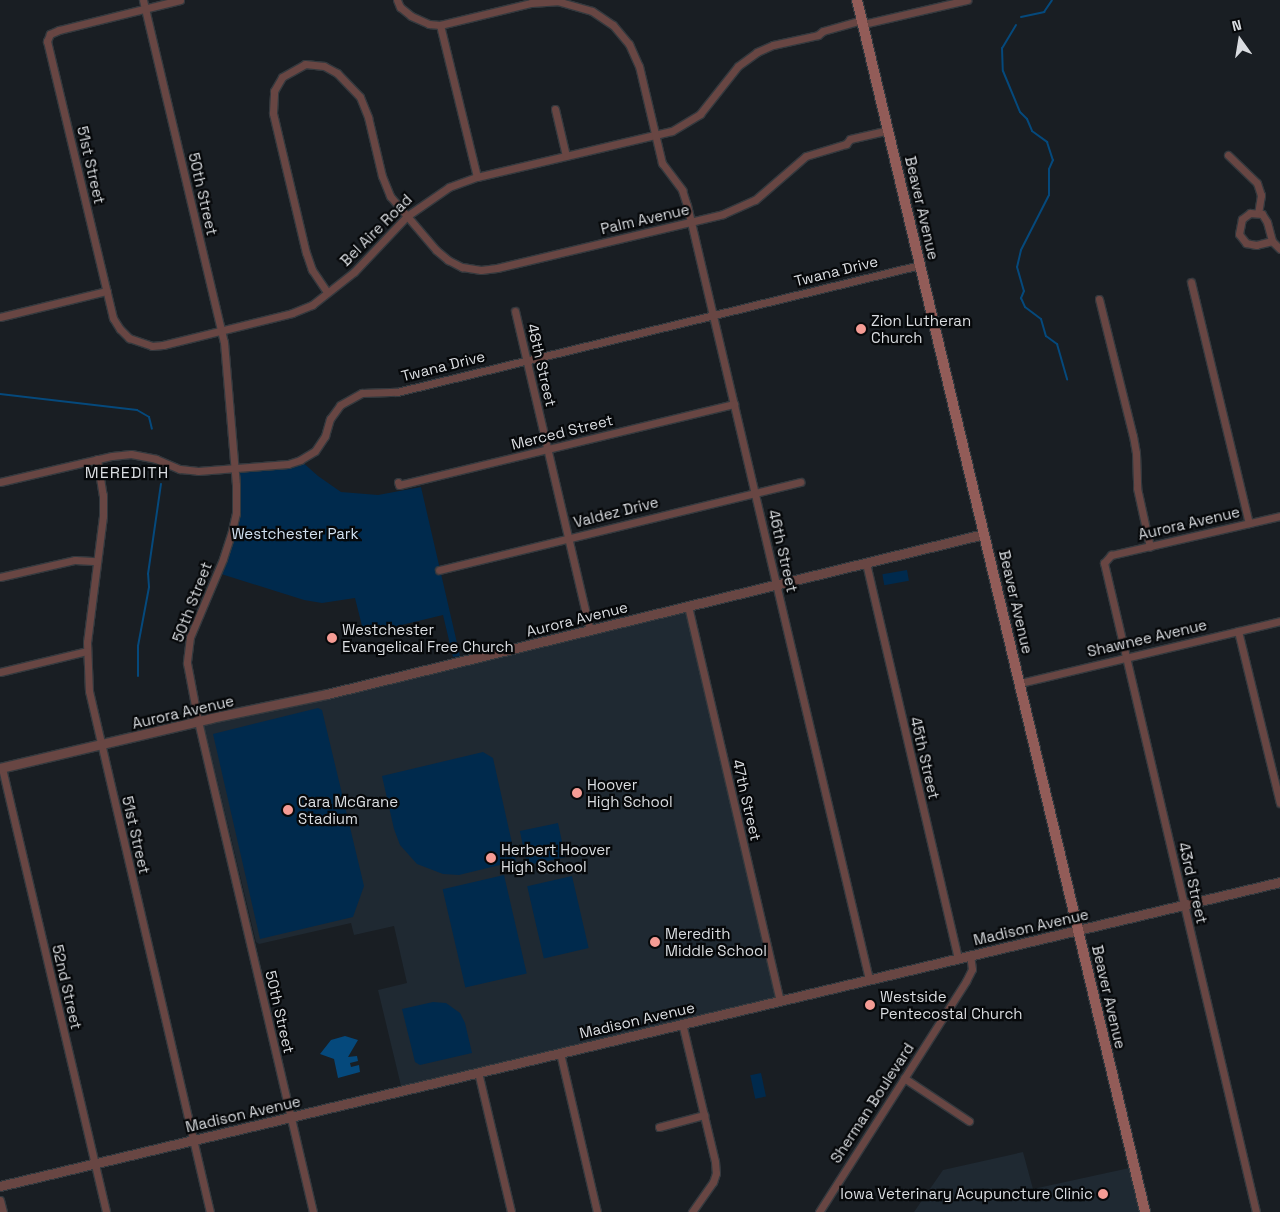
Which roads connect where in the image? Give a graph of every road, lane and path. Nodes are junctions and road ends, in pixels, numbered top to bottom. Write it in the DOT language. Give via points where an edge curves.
graph roads {
  1 [pos="142,0"];
  2 [pos="180,0"];
  3 [pos="397,0"];
  4 [pos="858,0"];
  5 [pos="967,0"];
  6 [pos="145,9"];
  7 [pos="863,22"];
  8 [pos="440,26"];
  9 [pos="555,109"];
  10 [pos="888,130"];
  11 [pos="654,135"];
  12 [pos="1228,155"];
  13 [pos="566,156"];
  14 [pos="477,177"];
  15 [pos="1258,213"];
  16 [pos="407,216"];
  17 [pos="691,223"];
  18 [pos="1272,242"];
  19 [pos="1280,248"];
  20 [pos="920,265"];
  21 [pos="1192,282"];
  22 [pos="107,291"];
  23 [pos="327,292"];
  24 [pos="1099,299"];
  25 [pos="515,311"];
  26 [pos="714,316"];
  27 [pos="0,318"];
  28 [pos="221,330"];
  29 [pos="526,360"];
  30 [pos="734,404"];
  31 [pos="547,449"];
  32 [pos="98,459"];
  33 [pos="235,469"];
  34 [pos="0,482"];
  35 [pos="398,482"];
  36 [pos="800,482"];
  37 [pos="755,492"];
  38 [pos="1280,516"];
  39 [pos="1249,523"];
  40 [pos="984,534"];
  41 [pos="568,538"];
  42 [pos="1150,547"];
  43 [pos="1106,560"];
  44 [pos="97,561"];
  45 [pos="866,563"];
  46 [pos="439,570"];
  47 [pos="0,578"];
  48 [pos="777,585"];
  49 [pos="688,606"];
  50 [pos="1280,621"];
  51 [pos="590,630"];
  52 [pos="1238,631"];
  53 [pos="87,651"];
  54 [pos="1126,658"];
  55 [pos="0,672"];
  56 [pos="1020,683"];
  57 [pos="198,721"];
  58 [pos="100,745"];
  59 [pos="1,768"];
  60 [pos="1280,803"];
  61 [pos="1280,882"];
  62 [pos="1185,905"];
  63 [pos="1078,930"];
  64 [pos="970,955"];
  65 [pos="958,958"];
  66 [pos="868,979"];
  67 [pos="780,1000"];
  68 [pos="682,1024"];
  69 [pos="560,1053"];
  70 [pos="478,1072"];
  71 [pos="904,1078"];
  72 [pos="704,1115"];
  73 [pos="291,1116"];
  74 [pos="969,1120"];
  75 [pos="659,1127"];
  76 [pos="193,1140"];
  77 [pos="95,1163"];
  78 [pos="0,1186"];
  79 [pos="0,1200"];
  80 [pos="3,1212"];
  81 [pos="106,1212"];
  82 [pos="210,1212"];
  83 [pos="313,1212"];
  84 [pos="511,1212"];
  85 [pos="598,1212"];
  86 [pos="693,1212"];
  87 [pos="819,1212"];
  88 [pos="1145,1212"];
  89 [pos="1256,1212"];
  1 -- 6 [label="street, 50th Street"];
  2 -- 6 [label="street"];
  3 -- 8 [label="street" via="411,16"];
  4 -- 7 [label="main road, Beaver Avenue"];
  5 -- 7 [label="street, Bel Aire Road"];
  6 -- 22 [label="street, 51st Street" via="54,32 48,37"];
  6 -- 28 [label="street, 50th Street"];
  7 -- 10 [label="main road, Beaver Avenue"];
  7 -- 11 [label="street, Bel Aire Road" via="757,52 731,73 700,114 684,126"];
  8 -- 11 [label="street, 46th Street" via="531,3 557,1 592,11 613,25 629,44 639,66"];
  8 -- 14 [label="street"];
  9 -- 13 [label="street"];
  10 -- 17 [label="street, Palm Avenue" via="850,139 846,144 806,156 755,200"];
  10 -- 20 [label="main road, Beaver Avenue"];
  11 -- 13 [label="street, Bel Aire Road"];
  11 -- 17 [label="street, 46th Street" via="662,163 682,190"];
  12 -- 15 [label="street" via="1257,183 1261,195"];
  13 -- 14 [label="street, Bel Aire Road"];
  14 -- 16 [label="street, Bel Aire Road" via="449,187"];
  15 -- 18 [label="street" via="1268,222"];
  15 -- 18 [label="street" via="1250,213 1242,219 1239,234 1250,245"];
  16 -- 17 [label="street, Palm Avenue" via="448,260 462,267 481,270"];
  16 -- 23 [label="street, Bel Aire Road" via="354,272"];
  16 -- 23 [label="street, Palm Avenue" via="385,186 360,97 337,73 324,66 305,64 282,77 274,91 273,113 306,253 312,270"];
  17 -- 26 [label="street, 46th Street"];
  18 -- 19 [label="street"];
  20 -- 26 [label="street, Twana Drive"];
  20 -- 40 [label="main road, Beaver Avenue"];
  21 -- 39 [label="street"];
  22 -- 27 [label="street"];
  22 -- 28 [label="street, Bel Aire Road" via="113,318 120,329 141,344 163,345"];
  23 -- 28 [label="street, Bel Aire Road" via="312,305 292,313"];
  24 -- 42 [label="street" via="1136,453 1137,488"];
  25 -- 29 [label="street, 48th Street"];
  26 -- 29 [label="street, Twana Drive"];
  26 -- 30 [label="street, 46th Street"];
  28 -- 33 [label="street, 50th Street" via="228,368"];
  29 -- 31 [label="street, 48th Street"];
  29 -- 33 [label="street, Twana Drive" via="397,392 354,395 334,412 320,444 308,456 288,464"];
  30 -- 31 [label="street, Merced Street"];
  30 -- 37 [label="street, 46th Street"];
  31 -- 35 [label="street, Merced Street" via="399,485"];
  31 -- 41 [label="street, 48th Street"];
  32 -- 33 [label="street, Twana Drive" via="131,454 156,459 180,469"];
  32 -- 34 [label="street, Twana Drive"];
  32 -- 44 [label="street, 51st Street" via="103,516"];
  33 -- 57 [label="street, 50th Street" via="237,499 231,534 187,650"];
  36 -- 37 [label="street, Valdez Drive"];
  37 -- 41 [label="street, Valdez Drive"];
  37 -- 48 [label="street, 46th Street"];
  38 -- 39 [label="street, Aurora Avenue"];
  39 -- 42 [label="street, Aurora Avenue"];
  40 -- 45 [label="street, Aurora Avenue"];
  40 -- 56 [label="main road, Beaver Avenue"];
  41 -- 46 [label="street, Valdez Drive"];
  41 -- 51 [label="street, 48th Street"];
  42 -- 43 [label="street, Aurora Avenue" via="1111,555"];
  43 -- 54 [label="street, 43rd Street" via="1105,570"];
  44 -- 47 [label="street" via="75,560"];
  44 -- 53 [label="street, 51st Street"];
  45 -- 48 [label="street, Aurora Avenue"];
  45 -- 65 [label="street, 45th Street"];
  48 -- 49 [label="street, Aurora Avenue"];
  48 -- 66 [label="street, 46th Street"];
  49 -- 51 [label="street, Aurora Avenue"];
  49 -- 67 [label="street, 47th Street"];
  50 -- 52 [label="street, Shawnee Avenue"];
  51 -- 57 [label="street, Aurora Avenue" via="281,705"];
  52 -- 54 [label="street, Shawnee Avenue"];
  52 -- 60 [label="street"];
  53 -- 55 [label="street"];
  53 -- 58 [label="street, 51st Street" via="89,691"];
  54 -- 56 [label="street, Shawnee Avenue"];
  54 -- 62 [label="street, 43rd Street"];
  56 -- 63 [label="main road, Beaver Avenue"];
  57 -- 58 [label="street, Aurora Avenue"];
  57 -- 73 [label="street, 50th Street"];
  58 -- 59 [label="street, Aurora Avenue"];
  58 -- 76 [label="street, 51st Street"];
  59 -- 77 [label="street, 52nd Street"];
  61 -- 62 [label="street, Madison Avenue"];
  62 -- 63 [label="street, Madison Avenue"];
  62 -- 89 [label="street, 43rd Street"];
  63 -- 64 [label="street, Madison Avenue"];
  63 -- 88 [label="main road, Beaver Avenue"];
  64 -- 65 [label="street, Madison Avenue"];
  64 -- 71 [label="street, Sherman Boulevard" via="970,974"];
  65 -- 66 [label="street, Madison Avenue"];
  66 -- 67 [label="street, Madison Avenue"];
  67 -- 68 [label="street, Madison Avenue"];
  68 -- 69 [label="street, Madison Avenue"];
  68 -- 72 [label="street"];
  69 -- 70 [label="street, Madison Avenue"];
  69 -- 85 [label="street"];
  70 -- 73 [label="street, Madison Avenue"];
  70 -- 84 [label="street"];
  71 -- 74 [label="street"];
  71 -- 87 [label="street, Sherman Boulevard"];
  72 -- 75 [label="street"];
  72 -- 86 [label="street" via="716,1173"];
  73 -- 76 [label="street, Madison Avenue"];
  73 -- 83 [label="street, 50th Street"];
  76 -- 77 [label="street, Madison Avenue"];
  76 -- 82 [label="street, 51st Street"];
  77 -- 78 [label="street, Madison Avenue"];
  77 -- 81 [label="street, 52nd Street"];
  79 -- 80 [label="street"];
}
